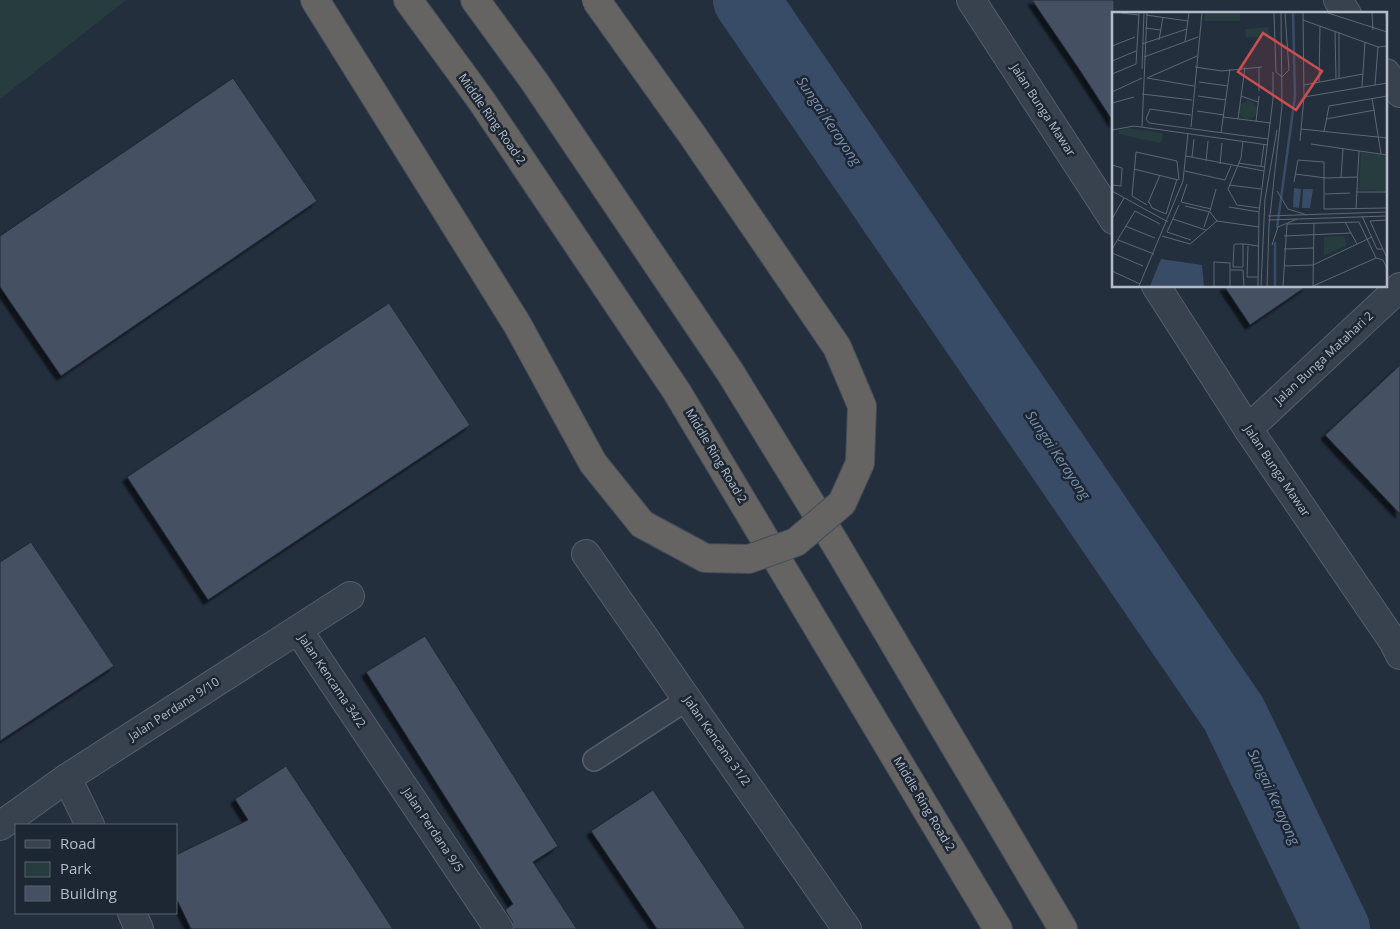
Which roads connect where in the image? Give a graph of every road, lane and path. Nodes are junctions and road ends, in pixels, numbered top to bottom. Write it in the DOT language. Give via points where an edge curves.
graph roads {
  1 [pos="315,0"];
  2 [pos="408,0"];
  3 [pos="475,0"];
  4 [pos="596,0"];
  5 [pos="971,0"];
  6 [pos="1338,0"];
  7 [pos="1346,12"];
  8 [pos="1112,217"];
  9 [pos="1400,287"];
  10 [pos="1157,288"];
  11 [pos="1248,429"];
  12 [pos="586,554"];
  13 [pos="350,596"];
  14 [pos="298,630"];
  15 [pos="1398,644"];
  16 [pos="688,700"];
  17 [pos="366,732"];
  18 [pos="594,760"];
  19 [pos="67,778"];
  20 [pos="90,824"];
  21 [pos="0,826"];
  22 [pos="132,914"];
  23 [pos="139,929"];
  24 [pos="499,929"];
  25 [pos="847,929"];
  26 [pos="998,929"];
  27 [pos="1063,929"];
  1 -- 4 [label="highway, bridge" via="517,324 592,463 642,524 705,558 749,559 796,542 842,503 860,463 862,406 837,347"];
  2 -- 26 [label="highway, Middle Ring Road 2" via="481,100 677,392"];
  3 -- 27 [label="highway" via="730,372 835,542"];
  5 -- 8 [label="street, Jalan Bunga Mawar"];
  6 -- 7 [label="street"];
  9 -- 11 [label="street, Jalan Bunga Matahari 2"];
  10 -- 11 [label="street, Jalan Bunga Mawar"];
  11 -- 15 [label="street, Jalan Bunga Mawar"];
  12 -- 16 [label="street, Jalan Kencana 31/2"];
  13 -- 14 [label="street, Jalan Perdana 9/10"];
  14 -- 17 [label="street, Jalan Kencama 34/2"];
  14 -- 19 [label="street, Jalan Perdana 9/10"];
  16 -- 18 [label="lane"];
  16 -- 25 [label="street, Jalan Kencana 31/2"];
  17 -- 24 [label="street, Jalan Perdana 9/5"];
  19 -- 20 [label="street"];
  19 -- 21 [label="street, Jalan Perdana 9/10"];
  22 -- 23 [label="street"];
}
